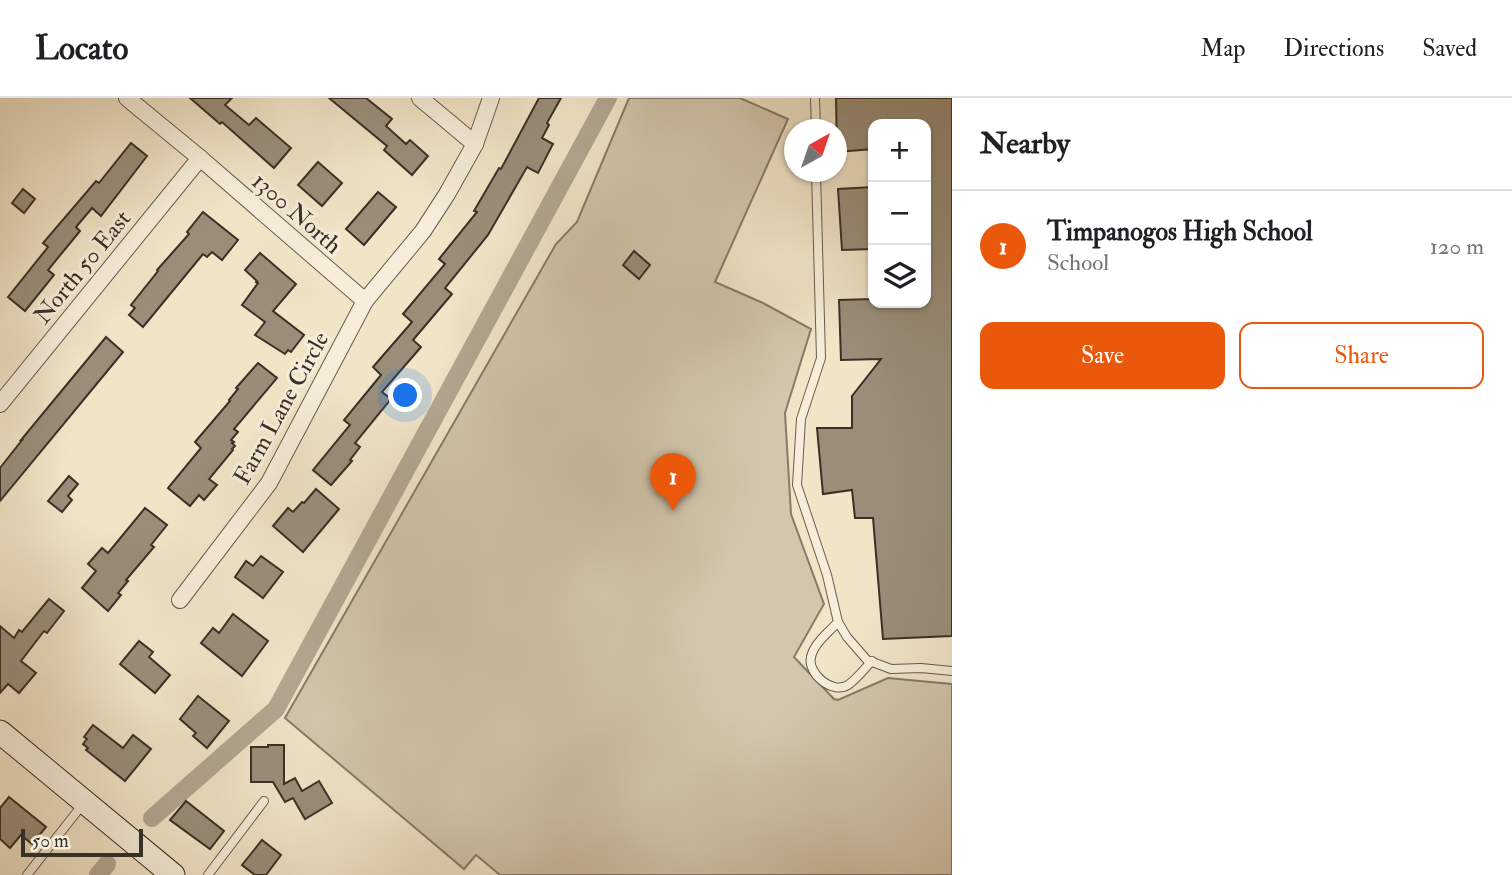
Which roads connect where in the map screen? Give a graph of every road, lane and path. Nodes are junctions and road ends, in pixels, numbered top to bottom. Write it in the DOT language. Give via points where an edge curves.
graph roads {
  1 [pos="127,98"];
  2 [pos="420,98"];
  3 [pos="491,98"];
  4 [pos="814,98"];
  5 [pos="815,119"];
  6 [pos="475,144"];
  7 [pos="200,158"];
  8 [pos="816,182"];
  9 [pos="365,301"];
  10 [pos="0,404"];
  11 [pos="180,600"];
  12 [pos="838,622"];
  13 [pos="872,662"];
  14 [pos="952,671"];
  15 [pos="2,737"];
  16 [pos="264,801"];
  17 [pos="85,802"];
  18 [pos="27,875"];
  19 [pos="173,875"];
  20 [pos="208,875"];
  1 -- 7 [label="street, 1300 North"];
  2 -- 6 [label="street"];
  3 -- 6 [label="street, Farm Lane Circle"];
  4 -- 5 [label="lane"];
  6 -- 9 [label="street, Farm Lane Circle" via="423,231"];
  7 -- 9 [label="street, 1300 North"];
  7 -- 10 [label="street, North 50 East"];
  8 -- 12 [label="lane" via="821,358 801,419 797,485"];
  9 -- 11 [label="street, Farm Lane Circle" via="269,483"];
  12 -- 13 [label="lane"];
  12 -- 13 [label="lane" via="811,655 810,666 819,678 841,687"];
  13 -- 14 [label="lane" via="891,669"];
  15 -- 17 [label="street"];
  16 -- 20 [label="lane"];
  17 -- 18 [label="lane"];
  17 -- 19 [label="street"];
}
